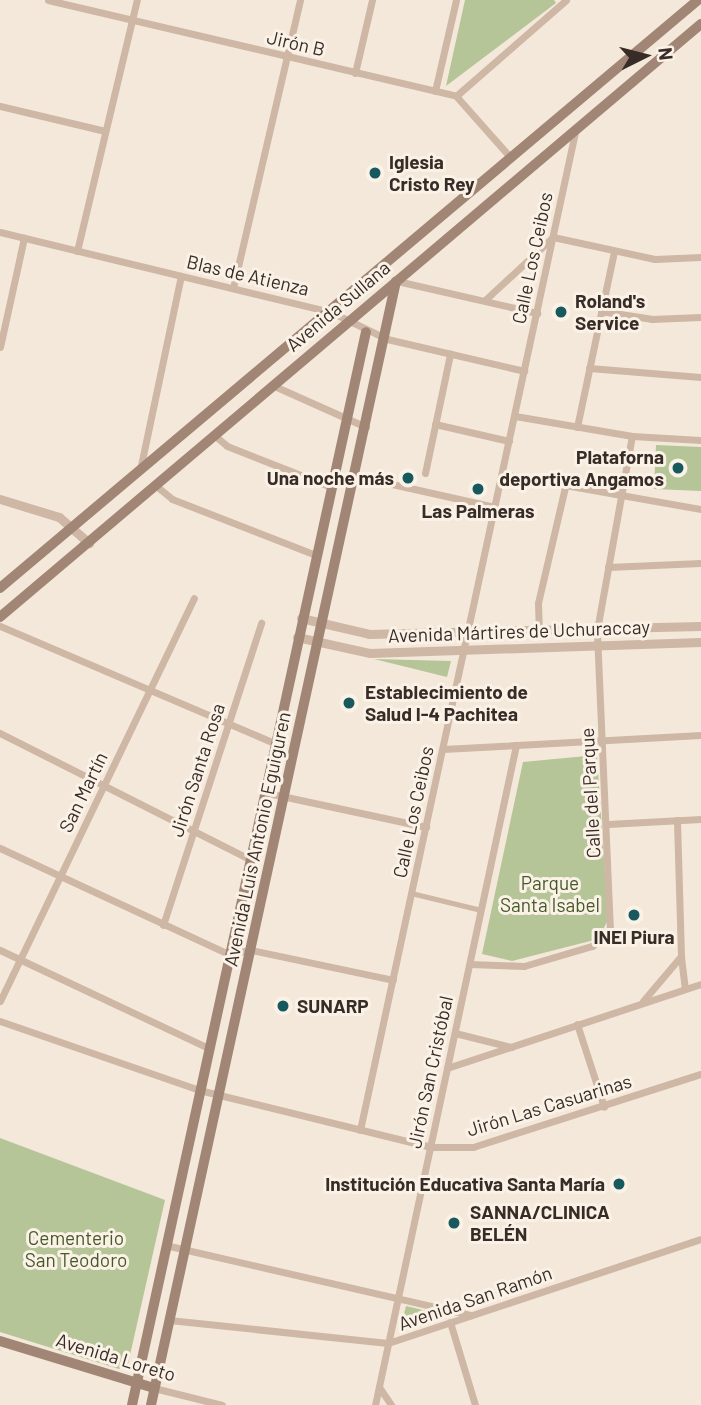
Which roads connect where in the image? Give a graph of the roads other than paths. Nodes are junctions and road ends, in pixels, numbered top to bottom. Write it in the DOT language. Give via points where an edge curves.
graph roads {
  1 [pos="48,0"];
  2 [pos="136,0"];
  3 [pos="300,0"];
  4 [pos="372,0"];
  5 [pos="456,0"];
  6 [pos="566,0"];
  7 [pos="698,0"];
  8 [pos="557,3"];
  9 [pos="132,20"];
  10 [pos="701,24"];
  11 [pos="287,57"];
  12 [pos="355,72"];
  13 [pos="435,91"];
  14 [pos="456,96"];
  15 [pos="0,107"];
  16 [pos="564,113"];
  17 [pos="105,131"];
  18 [pos="575,131"];
  19 [pos="511,158"];
  20 [pos="0,232"];
  21 [pos="553,237"];
  22 [pos="24,238"];
  23 [pos="77,251"];
  24 [pos="614,252"];
  25 [pos="701,257"];
  26 [pos="181,275"];
  27 [pos="396,281"];
  28 [pos="233,288"];
  29 [pos="485,300"];
  30 [pos="601,311"];
  31 [pos="331,312"];
  32 [pos="537,313"];
  33 [pos="701,317"];
  34 [pos="346,322"];
  35 [pos="366,332"];
  36 [pos="387,339"];
  37 [pos="0,347"];
  38 [pos="450,354"];
  39 [pos="589,368"];
  40 [pos="524,371"];
  41 [pos="701,377"];
  42 [pos="272,385"];
  43 [pos="514,416"];
  44 [pos="346,420"];
  45 [pos="435,424"];
  46 [pos="577,427"];
  47 [pos="366,428"];
  48 [pos="214,435"];
  49 [pos="632,436"];
  50 [pos="509,440"];
  51 [pos="701,440"];
  52 [pos="140,472"];
  53 [pos="425,473"];
  54 [pos="502,474"];
  55 [pos="356,476"];
  56 [pos="155,485"];
  57 [pos="565,487"];
  58 [pos="331,488"];
  59 [pos="621,498"];
  60 [pos="0,499"];
  61 [pos="495,507"];
  62 [pos="701,509"];
  63 [pos="75,527"];
  64 [pos="89,543"];
  65 [pos="316,555"];
  66 [pos="701,563"];
  67 [pos="608,567"];
  68 [pos="0,588"];
  69 [pos="194,598"];
  70 [pos="0,617"];
  71 [pos="301,618"];
  72 [pos="261,624"];
  73 [pos="322,624"];
  74 [pos="0,626"];
  75 [pos="701,626"];
  76 [pos="597,630"];
  77 [pos="539,633"];
  78 [pos="467,635"];
  79 [pos="297,637"];
  80 [pos="318,642"];
  81 [pos="701,642"];
  82 [pos="598,649"];
  83 [pos="463,654"];
  84 [pos="148,694"];
  85 [pos="228,725"];
  86 [pos="0,733"];
  87 [pos="701,735"];
  88 [pos="603,740"];
  89 [pos="274,743"];
  90 [pos="516,745"];
  91 [pos="443,749"];
  92 [pos="104,786"];
  93 [pos="263,792"];
  94 [pos="284,797"];
  95 [pos="701,819"];
  96 [pos="677,820"];
  97 [pos="608,824"];
  98 [pos="426,827"];
  99 [pos="194,832"];
  100 [pos="0,848"];
  101 [pos="249,859"];
  102 [pos="60,876"];
  103 [pos="411,893"];
  104 [pos="481,910"];
  105 [pos="163,925"];
  106 [pos="0,950"];
  107 [pos="251,950"];
  108 [pos="228,954"];
  109 [pos="681,956"];
  110 [pos="20,959"];
  111 [pos="470,964"];
  112 [pos="393,980"];
  113 [pos="701,984"];
  114 [pos="685,989"];
  115 [pos="0,1001"];
  116 [pos="642,1002"];
  117 [pos="0,1021"];
  118 [pos="576,1024"];
  119 [pos="455,1033"];
  120 [pos="512,1047"];
  121 [pos="208,1048"];
  122 [pos="447,1068"];
  123 [pos="701,1074"];
  124 [pos="199,1090"];
  125 [pos="219,1095"];
  126 [pos="604,1107"];
  127 [pos="360,1130"];
  128 [pos="430,1147"];
  129 [pos="701,1239"];
  130 [pos="165,1245"];
  131 [pos="185,1249"];
  132 [pos="399,1294"];
  133 [pos="471,1315"];
  134 [pos="169,1320"];
  135 [pos="450,1322"];
  136 [pos="0,1341"];
  137 [pos="388,1343"];
  138 [pos="136,1382"];
  139 [pos="379,1387"];
  140 [pos="154,1388"];
  141 [pos="132,1405"];
  142 [pos="151,1405"];
  143 [pos="222,1405"];
  144 [pos="375,1405"];
  145 [pos="391,1405"];
  146 [pos="475,1405"];
  1 -- 9 [label="street, Jirón B"];
  2 -- 9 [label="street"];
  3 -- 11 [label="street"];
  4 -- 12 [label="street"];
  5 -- 13 [label="street"];
  6 -- 8 [label="street"];
  7 -- 16 [label="main road, Avenida Sullana"];
  8 -- 14 [label="street"];
  9 -- 11 [label="street, Jirón B"];
  9 -- 17 [label="street"];
  10 -- 18 [label="main road, Avenida Sullana"];
  11 -- 12 [label="street, Jirón B"];
  11 -- 28 [label="street"];
  12 -- 13 [label="street, Jirón B"];
  13 -- 14 [label="street, Jirón B"];
  14 -- 19 [label="street"];
  15 -- 17 [label="street"];
  16 -- 18 [label="main road"];
  16 -- 19 [label="main road, Avenida Sullana"];
  17 -- 23 [label="street"];
  18 -- 21 [label="street, Calle Los Ceibos"];
  18 -- 27 [label="main road, Avenida Sullana"];
  19 -- 31 [label="main road, Avenida Sullana"];
  20 -- 22 [label="street, Blas de Atienza"];
  21 -- 24 [label="street"];
  21 -- 29 [label="street"];
  21 -- 32 [label="street, Calle Los Ceibos"];
  22 -- 23 [label="street, Blas de Atienza"];
  22 -- 37 [label="street"];
  23 -- 26 [label="street, Blas de Atienza"];
  24 -- 25 [label="street"];
  24 -- 30 [label="street"];
  26 -- 28 [label="street, Blas de Atienza"];
  26 -- 52 [label="street"];
  27 -- 29 [label="street"];
  27 -- 34 [label="main road, Avenida Sullana"];
  27 -- 36 [label="main road, Avenida Luis Antonio Eguiguren"];
  28 -- 31 [label="street, Blas de Atienza"];
  29 -- 32 [label="street"];
  30 -- 33 [label="street" via="652,319"];
  30 -- 39 [label="street"];
  31 -- 34 [label="street, Blas de Atienza"];
  31 -- 52 [label="main road, Avenida Sullana"];
  32 -- 40 [label="street, Calle Los Ceibos"];
  34 -- 35 [label="street, Blas de Atienza"];
  34 -- 42 [label="main road, Avenida Sullana"];
  35 -- 36 [label="street, Blas de Atienza"];
  35 -- 44 [label="main road, Avenida Luis Antonio Eguiguren"];
  36 -- 38 [label="street, Blas de Atienza"];
  36 -- 47 [label="main road, Avenida Luis Antonio Eguiguren"];
  38 -- 40 [label="street, Blas de Atienza"];
  38 -- 45 [label="street"];
  39 -- 41 [label="street" via="635,377"];
  39 -- 46 [label="street"];
  40 -- 43 [label="street, Calle Los Ceibos"];
  42 -- 44 [label="street"];
  42 -- 48 [label="main road, Avenida Sullana"];
  43 -- 46 [label="street"];
  43 -- 50 [label="street, Calle Los Ceibos"];
  44 -- 47 [label="street"];
  44 -- 58 [label="main road, Avenida Luis Antonio Eguiguren"];
  45 -- 50 [label="street"];
  45 -- 53 [label="street"];
  46 -- 49 [label="street"];
  47 -- 55 [label="main road, Avenida Luis Antonio Eguiguren"];
  48 -- 56 [label="main road, Avenida Sullana"];
  48 -- 58 [label="street" via="227,446"];
  49 -- 51 [label="street"];
  49 -- 59 [label="street, Calle del Parque"];
  50 -- 54 [label="street, Calle Los Ceibos"];
  52 -- 63 [label="main road, Avenida Sullana"];
  54 -- 57 [label="street"];
  54 -- 61 [label="street, Calle Los Ceibos"];
  55 -- 61 [label="street"];
  55 -- 73 [label="main road, Avenida Luis Antonio Eguiguren"];
  56 -- 64 [label="main road, Avenida Sullana"];
  56 -- 65 [label="street" via="172,499"];
  57 -- 59 [label="street"];
  57 -- 77 [label="street" via="538,603"];
  58 -- 65 [label="main road, Avenida Luis Antonio Eguiguren"];
  59 -- 62 [label="street"];
  59 -- 67 [label="street, Calle del Parque"];
  60 -- 63 [label="street"];
  61 -- 78 [label="street, Calle Los Ceibos"];
  63 -- 64 [label="street"];
  63 -- 68 [label="main road, Avenida Sullana"];
  64 -- 70 [label="main road, Avenida Sullana"];
  65 -- 71 [label="main road, Avenida Luis Antonio Eguiguren"];
  66 -- 67 [label="street"];
  67 -- 76 [label="street, Calle del Parque"];
  69 -- 84 [label="street, San Martín"];
  71 -- 73 [label="street, Avenida Mártires de Uchuraccay"];
  71 -- 79 [label="main road, Avenida Luis Antonio Eguiguren"];
  72 -- 85 [label="street, Jirón Santa Rosa"];
  73 -- 78 [label="street, Avenida Mártires de Uchuraccay" via="369,634"];
  73 -- 80 [label="main road, Avenida Luis Antonio Eguiguren"];
  74 -- 84 [label="street"];
  75 -- 76 [label="street, Avenida Mártires de Uchuraccay"];
  76 -- 77 [label="street, Avenida Mártires de Uchuraccay"];
  76 -- 82 [label="street, Calle del Parque"];
  77 -- 78 [label="street, Avenida Mártires de Uchuraccay"];
  78 -- 83 [label="street, Calle Los Ceibos"];
  79 -- 80 [label="street, Avenida Mártires de Uchuraccay"];
  79 -- 89 [label="main road, Avenida Luis Antonio Eguiguren"];
  80 -- 83 [label="street, Avenida Mártires de Uchuraccay" via="370,653"];
  80 -- 94 [label="main road, Avenida Luis Antonio Eguiguren"];
  81 -- 82 [label="street, Avenida Mártires de Uchuraccay"];
  82 -- 83 [label="street, Avenida Mártires de Uchuraccay"];
  82 -- 88 [label="street, Calle del Parque"];
  83 -- 91 [label="street, Calle Los Ceibos"];
  84 -- 85 [label="street"];
  84 -- 92 [label="street, San Martín"];
  85 -- 89 [label="street"];
  85 -- 99 [label="street, Jirón Santa Rosa"];
  86 -- 92 [label="street"];
  87 -- 88 [label="street"];
  88 -- 90 [label="street"];
  88 -- 97 [label="street, Calle del Parque"];
  89 -- 93 [label="main road, Avenida Luis Antonio Eguiguren"];
  90 -- 91 [label="street"];
  90 -- 104 [label="street, Jirón San Cristóbal"];
  91 -- 98 [label="street, Calle Los Ceibos"];
  92 -- 99 [label="street"];
  92 -- 102 [label="street, San Martín"];
  93 -- 94 [label="street"];
  93 -- 101 [label="main road, Avenida Luis Antonio Eguiguren"];
  94 -- 98 [label="street"];
  94 -- 107 [label="main road, Avenida Luis Antonio Eguiguren"];
  95 -- 96 [label="street"];
  96 -- 97 [label="street"];
  96 -- 109 [label="street"];
  97 -- 111 [label="street, Calle del Parque" via="608,936 524,966"];
  98 -- 103 [label="street, Calle Los Ceibos"];
  99 -- 101 [label="street"];
  99 -- 105 [label="street, Jirón Santa Rosa"];
  100 -- 102 [label="street"];
  101 -- 108 [label="main road, Avenida Luis Antonio Eguiguren"];
  102 -- 105 [label="street"];
  102 -- 110 [label="street, San Martín"];
  103 -- 104 [label="street"];
  103 -- 112 [label="street, Calle Los Ceibos"];
  104 -- 111 [label="street, Jirón San Cristóbal"];
  105 -- 108 [label="street"];
  106 -- 110 [label="street"];
  107 -- 108 [label="street"];
  107 -- 112 [label="street"];
  107 -- 125 [label="main road, Avenida Luis Antonio Eguiguren"];
  108 -- 121 [label="main road, Avenida Luis Antonio Eguiguren"];
  109 -- 114 [label="street"];
  109 -- 116 [label="street"];
  110 -- 115 [label="street, San Martín"];
  110 -- 121 [label="street"];
  111 -- 119 [label="street, Jirón San Cristóbal"];
  112 -- 127 [label="street, Calle Los Ceibos"];
  113 -- 114 [label="street"];
  114 -- 116 [label="street"];
  116 -- 118 [label="street"];
  117 -- 124 [label="street, Jirón Las Casuarinas"];
  118 -- 120 [label="street"];
  118 -- 126 [label="street"];
  119 -- 120 [label="street"];
  119 -- 122 [label="street, Jirón San Cristóbal"];
  120 -- 122 [label="street"];
  121 -- 124 [label="main road, Avenida Luis Antonio Eguiguren"];
  122 -- 128 [label="street, Jirón San Cristóbal"];
  123 -- 126 [label="street, Jirón Las Casuarinas"];
  124 -- 125 [label="street, Jirón Las Casuarinas"];
  124 -- 130 [label="main road, Avenida Luis Antonio Eguiguren"];
  125 -- 127 [label="street, Jirón Las Casuarinas"];
  125 -- 131 [label="main road, Avenida Luis Antonio Eguiguren"];
  126 -- 128 [label="street, Jirón Las Casuarinas" via="473,1147"];
  127 -- 128 [label="street, Jirón Las Casuarinas"];
  128 -- 132 [label="street, Jirón San Cristóbal"];
  129 -- 133 [label="street, Avenida San Ramón"];
  130 -- 131 [label="street"];
  130 -- 138 [label="main road, Avenida Luis Antonio Eguiguren"];
  131 -- 132 [label="street"];
  131 -- 134 [label="main road, Avenida Luis Antonio Eguiguren"];
  132 -- 133 [label="street"];
  132 -- 137 [label="street, Jirón San Cristóbal"];
  133 -- 135 [label="street, Avenida San Ramón"];
  134 -- 137 [label="street, Avenida San Ramón"];
  134 -- 140 [label="main road, Avenida Luis Antonio Eguiguren"];
  135 -- 137 [label="street, Avenida San Ramón"];
  135 -- 146 [label="street"];
  136 -- 138 [label="main road, Avenida Loreto"];
  137 -- 139 [label="street, Jirón San Cristóbal"];
  138 -- 140 [label="main road, Avenida Loreto"];
  138 -- 141 [label="main road, Avenida Luis Antonio Eguiguren"];
  139 -- 144 [label="street, Jirón San Cristóbal"];
  139 -- 145 [label="street"];
  140 -- 142 [label="main road, Avenida Luis Antonio Eguiguren"];
  140 -- 143 [label="street, Avenida Loreto"];
}
